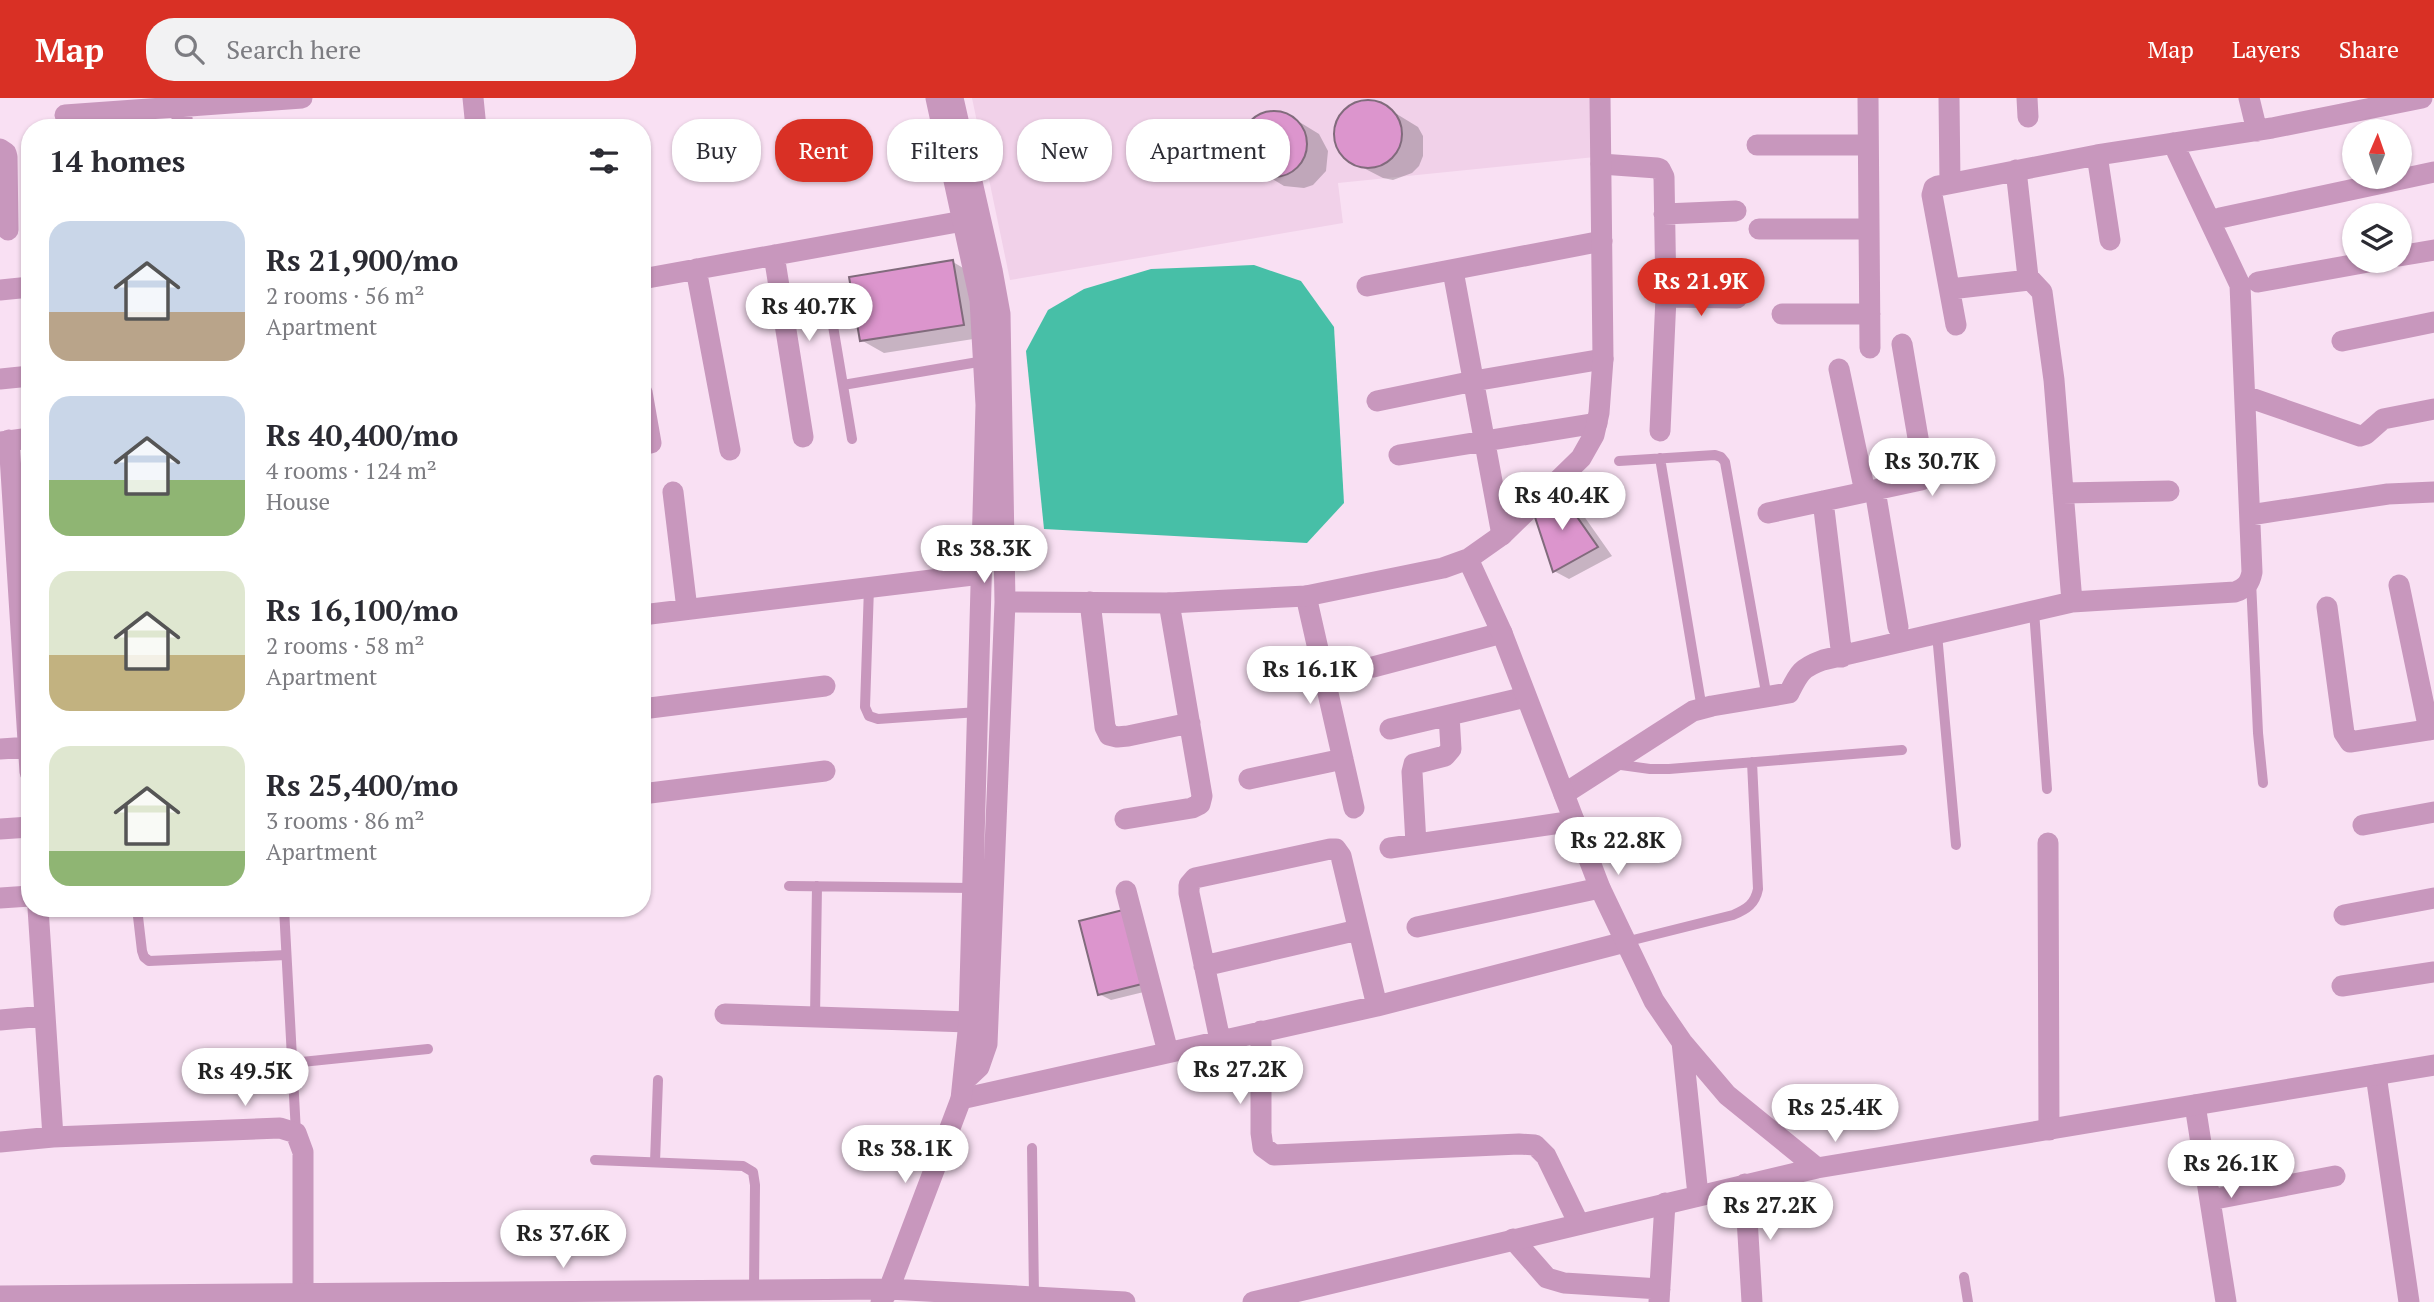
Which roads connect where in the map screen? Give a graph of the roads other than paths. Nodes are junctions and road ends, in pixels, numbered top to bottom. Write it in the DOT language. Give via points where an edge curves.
graph roads {
  1 [pos="302,98"];
  2 [pos="473,98"];
  3 [pos="936,98"];
  4 [pos="953,98"];
  5 [pos="1600,98"];
  6 [pos="1868,98"];
  7 [pos="1949,98"];
  8 [pos="2249,98"];
  9 [pos="2422,98"];
  10 [pos="181,111"];
  11 [pos="65,116"];
  12 [pos="475,119"];
  13 [pos="2257,131"];
  14 [pos="2173,143"];
  15 [pos="1757,145"];
  16 [pos="1868,145"];
  17 [pos="0,149"];
  18 [pos="2097,155"];
  19 [pos="1601,164"];
  20 [pos="2016,170"];
  21 [pos="2434,172"];
  22 [pos="1950,183"];
  23 [pos="1735,211"];
  24 [pos="1664,214"];
  25 [pos="2220,218"];
  26 [pos="963,220"];
  27 [pos="1759,229"];
  28 [pos="1869,229"];
  29 [pos="8,230"];
  30 [pos="2110,240"];
  31 [pos="1602,241"];
  32 [pos="2434,250"];
  33 [pos="2412,254"];
  34 [pos="774,255"];
  35 [pos="2342,267"];
  36 [pos="696,269"];
  37 [pos="1453,271"];
  38 [pos="651,277"];
  39 [pos="2029,279"];
  40 [pos="2258,282"];
  41 [pos="1367,286"];
  42 [pos="21,288"];
  43 [pos="1950,289"];
  44 [pos="0,290"];
  45 [pos="1666,297"];
  46 [pos="1737,298"];
  47 [pos="830,308"];
  48 [pos="1782,314"];
  49 [pos="1870,314"];
  50 [pos="2434,322"];
  51 [pos="1956,325"];
  52 [pos="2342,341"];
  53 [pos="1902,344"];
  54 [pos="1870,348"];
  55 [pos="1603,359"];
  56 [pos="984,361"];
  57 [pos="1839,369"];
  58 [pos="21,377"];
  59 [pos="0,379"];
  60 [pos="1474,381"];
  61 [pos="843,384"];
  62 [pos="2245,396"];
  63 [pos="1377,401"];
  64 [pos="2434,409"];
  65 [pos="1597,423"];
  66 [pos="1660,431"];
  67 [pos="803,437"];
  68 [pos="852,439"];
  69 [pos="13,440"];
  70 [pos="1485,441"];
  71 [pos="730,450"];
  72 [pos="1399,455"];
  73 [pos="1660,458"];
  74 [pos="1619,461"];
  75 [pos="1870,491"];
  76 [pos="2169,491"];
  77 [pos="673,492"];
  78 [pos="2434,492"];
  79 [pos="2063,493"];
  80 [pos="1824,501"];
  81 [pos="1768,513"];
  82 [pos="2250,515"];
  83 [pos="1502,534"];
  84 [pos="21,545"];
  85 [pos="1468,559"];
  86 [pos="981,574"];
  87 [pos="2250,581"];
  88 [pos="2399,584"];
  89 [pos="869,587"];
  90 [pos="1306,596"];
  91 [pos="1005,602"];
  92 [pos="1090,602"];
  93 [pos="2072,602"];
  94 [pos="1169,603"];
  95 [pos="2327,607"];
  96 [pos="687,609"];
  97 [pos="2034,611"];
  98 [pos="651,614"];
  99 [pos="1898,626"];
  100 [pos="1502,633"];
  101 [pos="1937,634"];
  102 [pos="1842,657"];
  103 [pos="1373,667"];
  104 [pos="825,686"];
  105 [pos="1527,697"];
  106 [pos="1767,698"];
  107 [pos="652,708"];
  108 [pos="1702,709"];
  109 [pos="978,712"];
  110 [pos="1449,715"];
  111 [pos="1190,723"];
  112 [pos="1390,729"];
  113 [pos="2432,729"];
  114 [pos="21,748"];
  115 [pos="0,749"];
  116 [pos="1902,750"];
  117 [pos="1343,759"];
  118 [pos="1752,762"];
  119 [pos="1611,764"];
  120 [pos="825,771"];
  121 [pos="1249,779"];
  122 [pos="2263,783"];
  123 [pos="2047,789"];
  124 [pos="651,793"];
  125 [pos="1564,794"];
  126 [pos="1354,807"];
  127 [pos="2434,812"];
  128 [pos="1125,819"];
  129 [pos="1574,821"];
  130 [pos="2363,825"];
  131 [pos="21,828"];
  132 [pos="0,829"];
  133 [pos="2048,843"];
  134 [pos="1416,844"];
  135 [pos="1956,845"];
  136 [pos="1390,848"];
  137 [pos="789,886"];
  138 [pos="817,886"];
  139 [pos="973,888"];
  140 [pos="1600,888"];
  141 [pos="1126,891"];
  142 [pos="21,897"];
  143 [pos="0,898"];
  144 [pos="2434,898"];
  145 [pos="2344,915"];
  146 [pos="39,917"];
  147 [pos="138,917"];
  148 [pos="284,917"];
  149 [pos="1417,927"];
  150 [pos="1358,930"];
  151 [pos="1625,942"];
  152 [pos="286,955"];
  153 [pos="1204,966"];
  154 [pos="2434,972"];
  155 [pos="2342,986"];
  156 [pos="1377,1006"];
  157 [pos="725,1014"];
  158 [pos="45,1016"];
  159 [pos="815,1017"];
  160 [pos="0,1020"];
  161 [pos="969,1022"];
  162 [pos="1261,1031"];
  163 [pos="1220,1040"];
  164 [pos="1682,1041"];
  165 [pos="428,1049"];
  166 [pos="1168,1052"];
  167 [pos="292,1063"];
  168 [pos="2434,1065"];
  169 [pos="2376,1075"];
  170 [pos="658,1080"];
  171 [pos="963,1090"];
  172 [pos="2195,1105"];
  173 [pos="2049,1130"];
  174 [pos="296,1133"];
  175 [pos="52,1137"];
  176 [pos="0,1142"];
  177 [pos="1032,1147"];
  178 [pos="595,1160"];
  179 [pos="655,1162"];
  180 [pos="1817,1168"];
  181 [pos="2335,1176"];
  182 [pos="1745,1184"];
  183 [pos="1698,1195"];
  184 [pos="2210,1200"];
  185 [pos="1665,1203"];
  186 [pos="1579,1224"];
  187 [pos="1513,1239"];
  188 [pos="1964,1277"];
  189 [pos="754,1290"];
  190 [pos="303,1293"];
  191 [pos="0,1296"];
  192 [pos="885,1296"];
  193 [pos="1660,1296"];
  194 [pos="1021,1298"];
  195 [pos="1125,1302"];
  196 [pos="1253,1302"];
  197 [pos="1752,1302"];
  198 [pos="1968,1302"];
  199 [pos="2226,1302"];
  200 [pos="2409,1302"];
  1 -- 10 [label="street"];
  2 -- 12 [label="street"];
  3 -- 26 [label="street"];
  4 -- 91 [label="street" via="1000,314"];
  5 -- 19 [label="street"];
  6 -- 16 [label="street"];
  7 -- 22 [label="street"];
  8 -- 13 [label="street"];
  9 -- 13 [label="street"];
  10 -- 11 [label="street"];
  13 -- 14 [label="street"];
  14 -- 18 [label="street"];
  14 -- 62 [label="street" via="2240,285"];
  15 -- 16 [label="street"];
  16 -- 28 [label="street"];
  17 -- 29 [label="street" via="7,157"];
  18 -- 20 [label="street"];
  18 -- 30 [label="street"];
  19 -- 24 [label="street" via="1660,169"];
  19 -- 31 [label="street"];
  20 -- 22 [label="street"];
  20 -- 39 [label="street"];
  21 -- 25 [label="street"];
  22 -- 43 [label="street" via="1932,191"];
  23 -- 24 [label="street"];
  24 -- 45 [label="street"];
  26 -- 34 [label="street"];
  26 -- 56 [label="street" via="980,300"];
  27 -- 28 [label="street"];
  28 -- 49 [label="street"];
  31 -- 37 [label="street"];
  31 -- 55 [label="street"];
  32 -- 33 [label="street"];
  34 -- 36 [label="street"];
  34 -- 67 [label="street"];
  35 -- 40 [label="street"];
  36 -- 38 [label="street"];
  36 -- 71 [label="street"];
  37 -- 41 [label="street"];
  37 -- 60 [label="street"];
  39 -- 43 [label="street"];
  39 -- 79 [label="street" via="2042,292"];
  42 -- 44 [label="street"];
  43 -- 51 [label="street"];
  45 -- 46 [label="street"];
  45 -- 66 [label="street"];
  47 -- 61 [label="lane"];
  48 -- 49 [label="street"];
  49 -- 54 [label="street"];
  50 -- 52 [label="street"];
  53 -- 75 [label="street" via="1924,473 1921,480"];
  55 -- 60 [label="street"];
  55 -- 65 [label="street"];
  56 -- 61 [label="lane"];
  56 -- 86 [label="street"];
  57 -- 75 [label="street"];
  58 -- 59 [label="street"];
  60 -- 63 [label="street"];
  60 -- 70 [label="street"];
  61 -- 68 [label="lane"];
  62 -- 64 [label="street" via="2360,436 2384,419"];
  62 -- 82 [label="street"];
  65 -- 70 [label="street"];
  65 -- 83 [label="street" via="1581,458"];
  69 -- 84 [label="street"];
  70 -- 72 [label="street"];
  70 -- 83 [label="street"];
  73 -- 74 [label="lane"];
  73 -- 106 [label="lane" via="1715,455 1725,462"];
  73 -- 108 [label="lane"];
  75 -- 80 [label="street"];
  75 -- 99 [label="street"];
  76 -- 79 [label="street"];
  77 -- 96 [label="street"];
  78 -- 82 [label="street"];
  79 -- 93 [label="street"];
  80 -- 81 [label="street"];
  80 -- 102 [label="street"];
  82 -- 87 [label="street"];
  83 -- 85 [label="street"];
  85 -- 90 [label="street"];
  85 -- 100 [label="street"];
  86 -- 89 [label="street"];
  86 -- 109 [label="street"];
  87 -- 93 [label="street" via="2235,592"];
  87 -- 122 [label="lane"];
  88 -- 113 [label="street"];
  89 -- 96 [label="street"];
  89 -- 109 [label="lane" via="865,707 869,716"];
  90 -- 94 [label="street"];
  90 -- 117 [label="street"];
  91 -- 92 [label="street"];
  91 -- 171 [label="street" via="987,1044 979,1067"];
  92 -- 94 [label="street"];
  92 -- 111 [label="street" via="1109,735 1128,736"];
  93 -- 97 [label="street"];
  94 -- 111 [label="street"];
  95 -- 113 [label="street" via="2344,733 2350,742"];
  96 -- 98 [label="street"];
  97 -- 101 [label="street"];
  97 -- 123 [label="lane"];
  100 -- 103 [label="street"];
  100 -- 105 [label="street"];
  101 -- 102 [label="street"];
  101 -- 135 [label="lane"];
  102 -- 106 [label="street" via="1808,665 1788,693"];
  104 -- 107 [label="street"];
  105 -- 110 [label="street"];
  105 -- 125 [label="street"];
  106 -- 108 [label="street"];
  108 -- 119 [label="street"];
  109 -- 139 [label="street"];
  110 -- 112 [label="street"];
  110 -- 134 [label="street" via="1451,749 1445,756 1414,764"];
  111 -- 128 [label="street" via="1200,804"];
  114 -- 115 [label="street"];
  116 -- 118 [label="lane"];
  117 -- 121 [label="street"];
  117 -- 126 [label="street"];
  118 -- 119 [label="lane" via="1650,769"];
  118 -- 151 [label="lane" via="1755,900 1733,915"];
  119 -- 125 [label="street"];
  120 -- 124 [label="street"];
  125 -- 129 [label="street"];
  127 -- 130 [label="street"];
  129 -- 134 [label="street"];
  129 -- 140 [label="street"];
  131 -- 132 [label="street"];
  133 -- 173 [label="street"];
  134 -- 136 [label="street"];
  137 -- 138 [label="lane"];
  138 -- 139 [label="lane"];
  138 -- 159 [label="lane"];
  139 -- 161 [label="street"];
  140 -- 149 [label="street"];
  140 -- 151 [label="street"];
  141 -- 166 [label="street"];
  142 -- 143 [label="street"];
  144 -- 145 [label="street"];
  146 -- 158 [label="street"];
  147 -- 152 [label="lane" via="142,951 149,961"];
  148 -- 152 [label="lane"];
  150 -- 153 [label="street"];
  150 -- 153 [label="street" via="1336,849 1195,878 1189,893"];
  150 -- 156 [label="street"];
  151 -- 156 [label="street"];
  151 -- 164 [label="street" via="1654,1001"];
  152 -- 167 [label="lane"];
  153 -- 163 [label="street"];
  154 -- 155 [label="street"];
  156 -- 162 [label="street"];
  157 -- 159 [label="street"];
  158 -- 160 [label="street"];
  158 -- 175 [label="street"];
  159 -- 161 [label="street"];
  161 -- 171 [label="street"];
  162 -- 163 [label="street"];
  162 -- 186 [label="street" via="1261,1133 1263,1147 1274,1155 1535,1145 1546,1156"];
  163 -- 166 [label="street"];
  164 -- 180 [label="street" via="1727,1095"];
  164 -- 183 [label="street"];
  165 -- 167 [label="lane"];
  166 -- 171 [label="street"];
  167 -- 174 [label="lane"];
  168 -- 169 [label="street"];
  169 -- 172 [label="street"];
  169 -- 200 [label="street"];
  170 -- 179 [label="lane"];
  171 -- 192 [label="street"];
  172 -- 173 [label="street"];
  172 -- 184 [label="street"];
  173 -- 180 [label="street"];
  174 -- 175 [label="street" via="280,1128"];
  174 -- 190 [label="street" via="303,1152"];
  175 -- 176 [label="street"];
  177 -- 194 [label="lane"];
  178 -- 179 [label="lane"];
  179 -- 189 [label="lane" via="743,1166 752,1172"];
  180 -- 182 [label="street"];
  181 -- 184 [label="street"];
  182 -- 183 [label="street"];
  182 -- 197 [label="street"];
  183 -- 185 [label="street"];
  184 -- 199 [label="street"];
  185 -- 186 [label="street"];
  185 -- 193 [label="street"];
  186 -- 187 [label="street"];
  187 -- 193 [label="street" via="1547,1278"];
  187 -- 196 [label="street"];
  188 -- 198 [label="lane"];
  189 -- 190 [label="street"];
  189 -- 192 [label="street"];
  190 -- 191 [label="street"];
  192 -- 194 [label="street"];
  194 -- 195 [label="street"];
}
